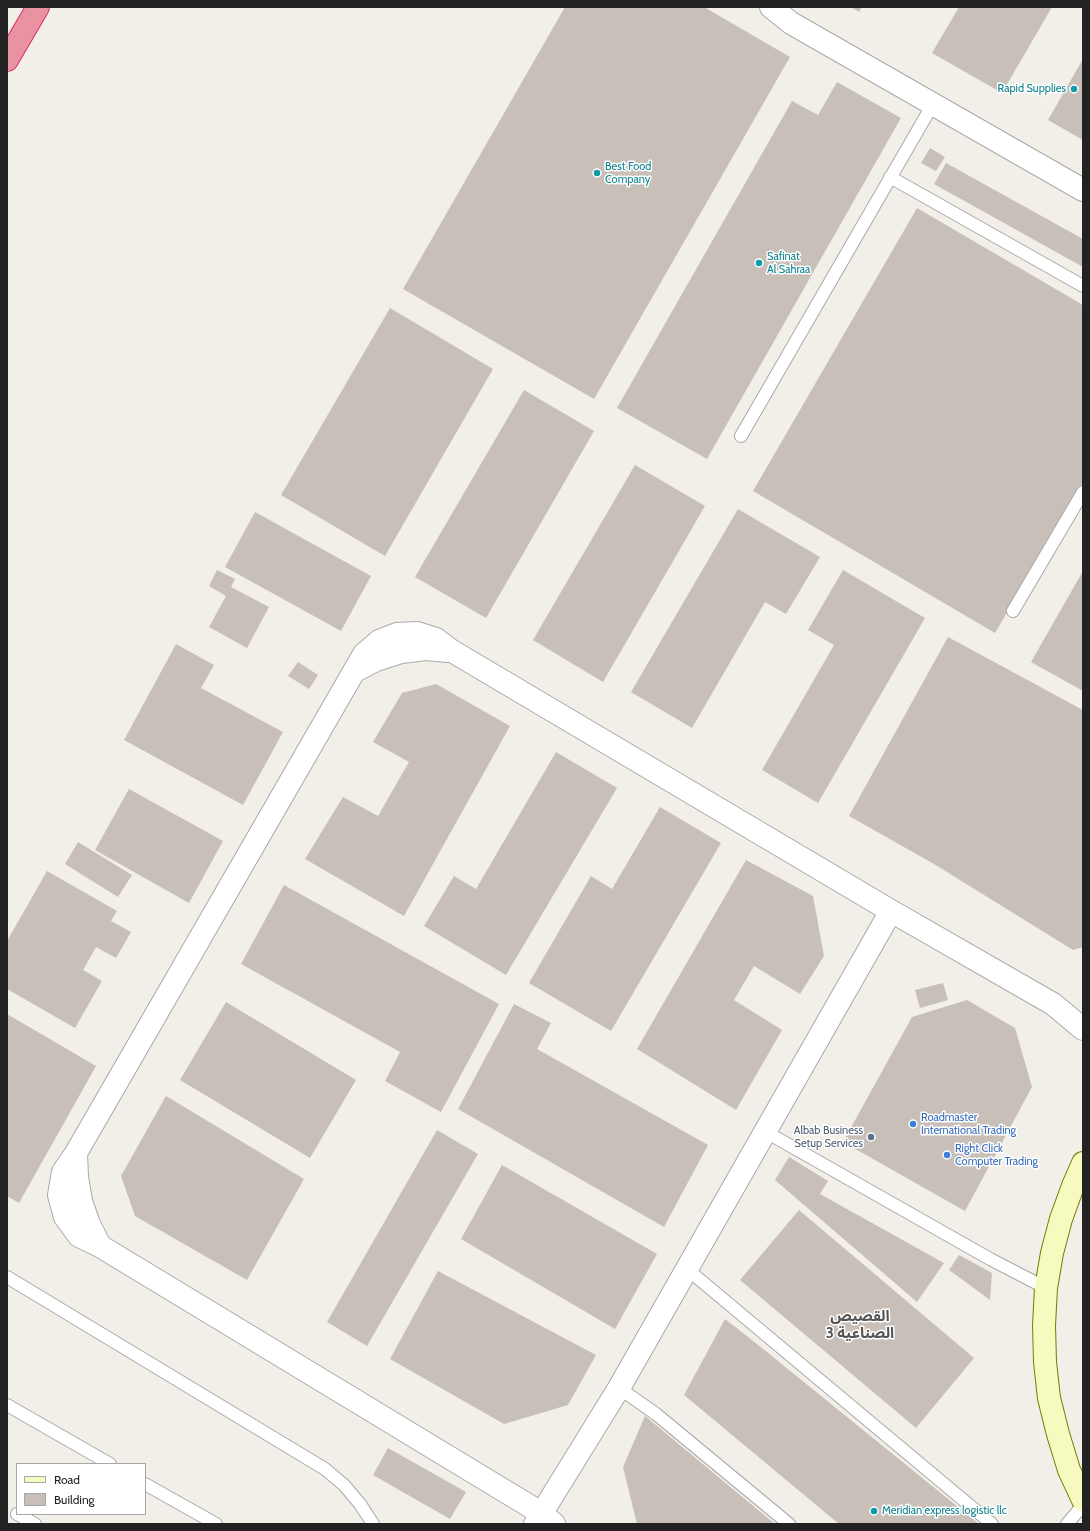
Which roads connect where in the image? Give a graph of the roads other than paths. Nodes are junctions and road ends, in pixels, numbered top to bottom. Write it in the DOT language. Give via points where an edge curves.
graph roads {
  1 [pos="38,7"];
  2 [pos="771,7"];
  3 [pos="788,15"];
  4 [pos="7,60"];
  5 [pos="933,104"];
  6 [pos="890,177"];
  7 [pos="1083,190"];
  8 [pos="1083,286"];
  9 [pos="740,436"];
  10 [pos="1083,492"];
  11 [pos="1013,611"];
  12 [pos="891,911"];
  13 [pos="1053,1004"];
  14 [pos="1083,1011"];
  15 [pos="1083,1029"];
  16 [pos="766,1132"];
  17 [pos="1083,1163"];
  18 [pos="687,1269"];
  19 [pos="7,1277"];
  20 [pos="1046,1288"];
  21 [pos="619,1388"];
  22 [pos="7,1405"];
  23 [pos="108,1463"];
  24 [pos="146,1485"];
  25 [pos="1083,1500"];
  26 [pos="1083,1505"];
  27 [pos="7,1508"];
  28 [pos="16,1513"];
  29 [pos="19,1515"];
  30 [pos="543,1520"];
  31 [pos="35,1524"];
  32 [pos="216,1524"];
  33 [pos="373,1524"];
  34 [pos="789,1524"];
  35 [pos="992,1524"];
  36 [pos="1067,1524"];
  1 -- 4 [label="highway"];
  2 -- 3 [label="street"];
  3 -- 5 [label="street"];
  5 -- 6 [label="lane"];
  5 -- 7 [label="street"];
  6 -- 8 [label="lane"];
  6 -- 9 [label="lane"];
  10 -- 11 [label="lane"];
  12 -- 13 [label="street"];
  12 -- 16 [label="street"];
  12 -- 30 [label="street" via="452,651 426,649 401,652 354,671 76,1153 81,1201 100,1246"];
  13 -- 14 [label="street"];
  13 -- 15 [label="street"];
  16 -- 18 [label="street"];
  16 -- 20 [label="lane"];
  17 -- 20 [label="main road" via="1061,1219"];
  18 -- 21 [label="street"];
  18 -- 35 [label="lane"];
  19 -- 33 [label="lane" via="325,1469 344,1485"];
  20 -- 25 [label="main road" via="1044,1362 1049,1398 1067,1463"];
  21 -- 30 [label="street"];
  21 -- 34 [label="lane" via="656,1414"];
  22 -- 23 [label="lane"];
  24 -- 32 [label="lane"];
  26 -- 36 [label="lane"];
  27 -- 28 [label="lane"];
  29 -- 31 [label="lane"];
}
